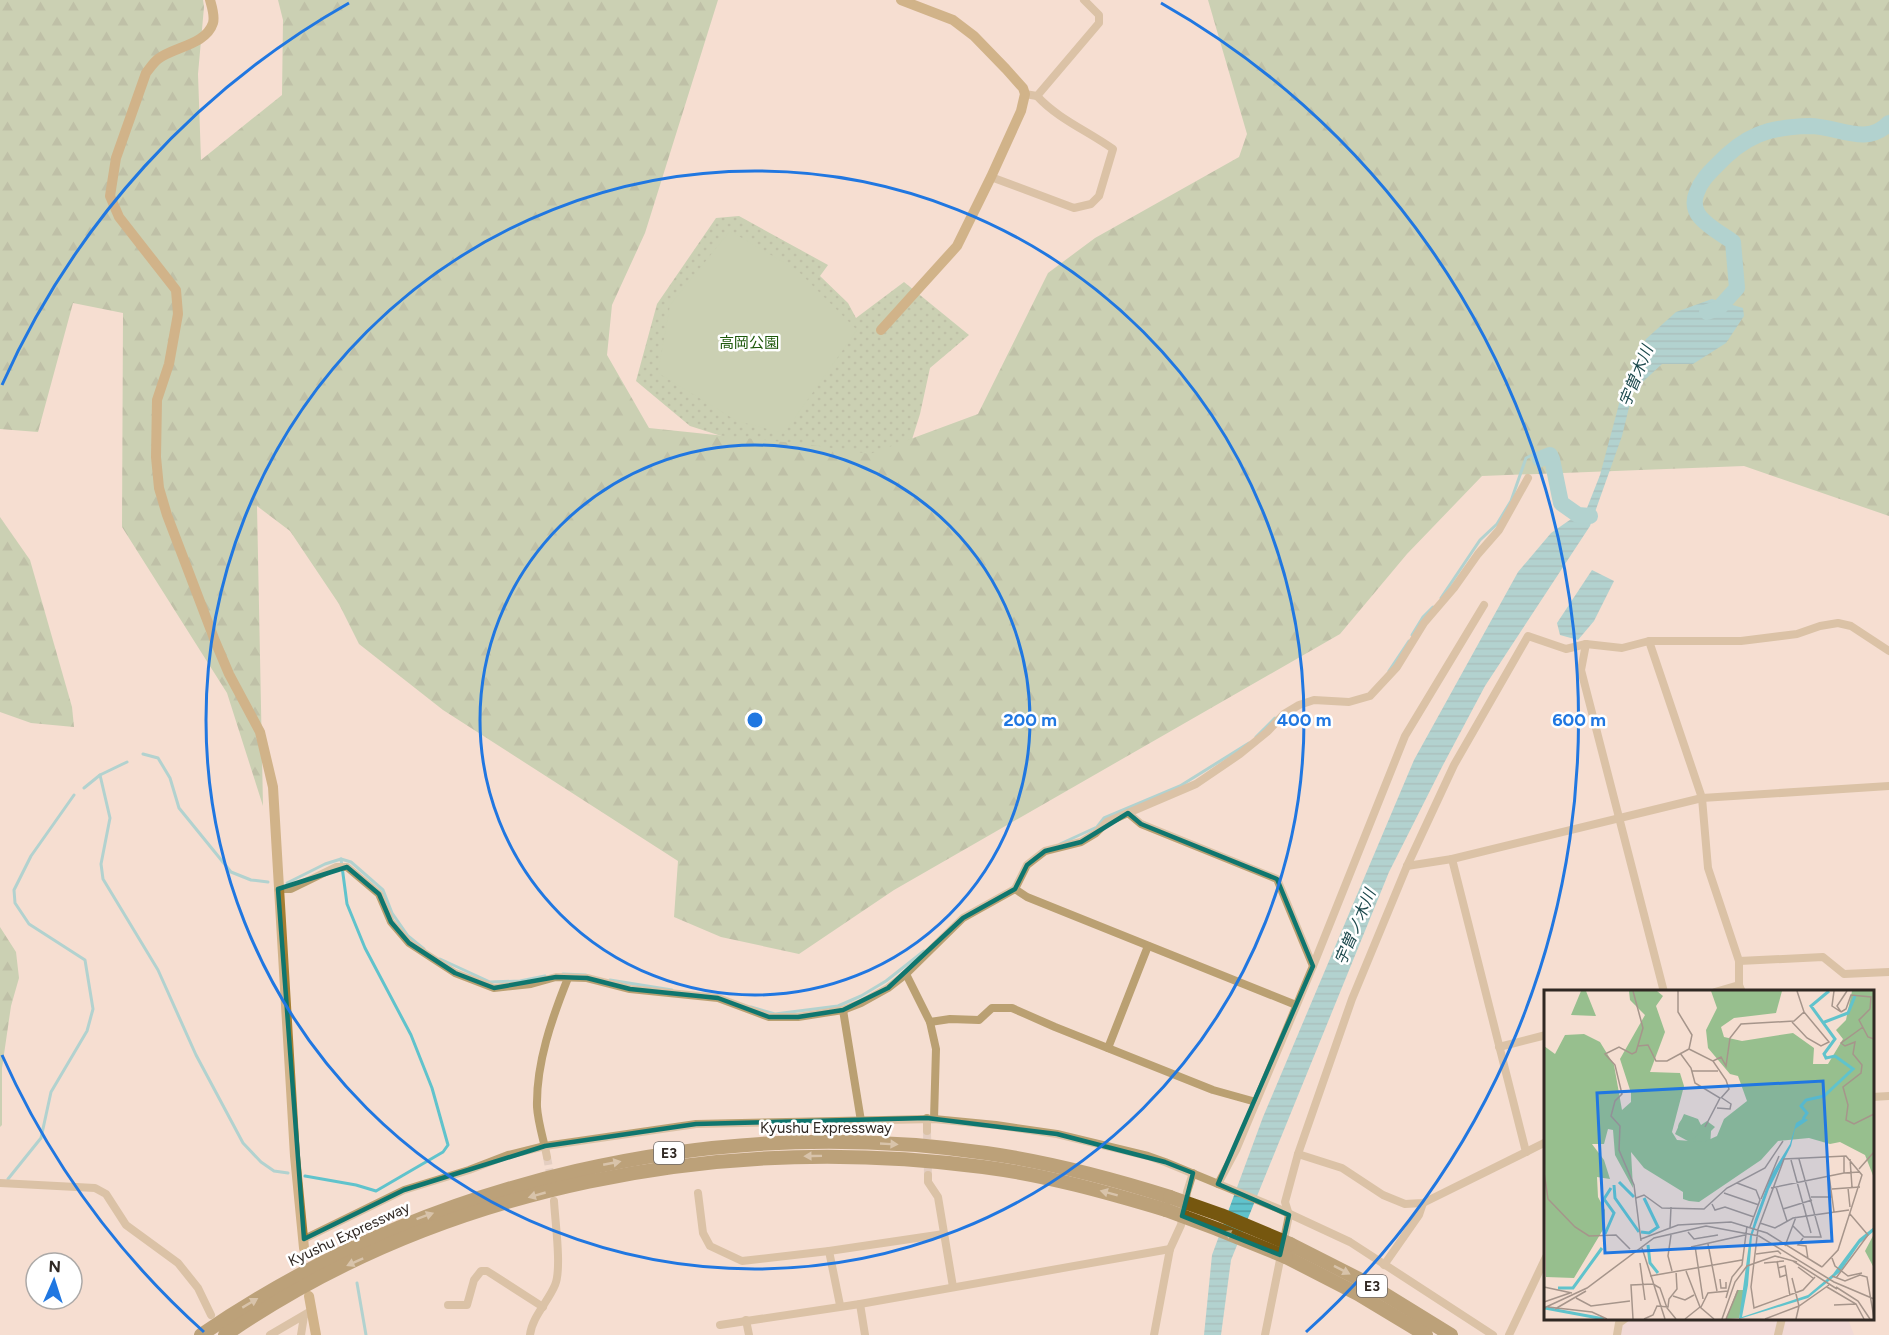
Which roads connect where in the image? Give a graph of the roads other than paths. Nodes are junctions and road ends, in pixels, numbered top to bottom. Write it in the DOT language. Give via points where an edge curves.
graph roads {
  1 [pos="210,0"];
  2 [pos="901,0"];
  3 [pos="1084,0"];
  4 [pos="1025,94"];
  5 [pos="1037,96"];
  6 [pos="991,177"];
  7 [pos="881,330"];
  8 [pos="1528,478"];
  9 [pos="1484,605"];
  10 [pos="1649,641"];
  11 [pos="1586,644"];
  12 [pos="1889,651"];
  13 [pos="1889,786"];
  14 [pos="1702,798"];
  15 [pos="1128,813"];
  16 [pos="1618,818"];
  17 [pos="1452,859"];
  18 [pos="1407,866"];
  19 [pos="278,889"];
  20 [pos="1015,889"];
  21 [pos="1148,946"];
  22 [pos="1739,961"];
  23 [pos="1313,966"];
  24 [pos="1889,972"];
  25 [pos="906,974"];
  26 [pos="568,978"];
  27 [pos="1741,988"];
  28 [pos="1663,990"];
  29 [pos="1296,1005"];
  30 [pos="843,1010"];
  31 [pos="930,1022"];
  32 [pos="1544,1035"];
  33 [pos="1499,1047"];
  34 [pos="1108,1048"];
  35 [pos="1889,1096"];
  36 [pos="1874,1097"];
  37 [pos="1256,1102"];
  38 [pos="931,1119"];
  39 [pos="861,1121"];
  40 [pos="927,1131"];
  41 [pos="1544,1143"];
  42 [pos="545,1146"];
  43 [pos="1526,1152"];
  44 [pos="1298,1154"];
  45 [pos="547,1157"];
  46 [pos="1193,1173"];
  47 [pos="928,1175"];
  48 [pos="0,1183"];
  49 [pos="1221,1185"];
  50 [pos="698,1193"];
  51 [pos="554,1201"];
  52 [pos="1168,1203"];
  53 [pos="1423,1203"];
  54 [pos="1289,1215"];
  55 [pos="944,1233"];
  56 [pos="304,1244"];
  57 [pos="1170,1249"];
  58 [pos="829,1251"];
  59 [pos="1288,1251"];
  60 [pos="1544,1259"];
  61 [pos="1384,1264"];
  62 [pos="953,1287"];
  63 [pos="309,1296"];
  64 [pos="860,1304"];
  65 [pos="448,1305"];
  66 [pos="840,1305"];
  67 [pos="543,1307"];
  68 [pos="308,1313"];
  69 [pos="211,1315"];
  70 [pos="747,1320"];
  71 [pos="1623,1320"];
  72 [pos="1782,1320"];
  73 [pos="720,1326"];
  74 [pos="201,1335"];
  75 [pos="225,1335"];
  76 [pos="270,1335"];
  77 [pos="301,1335"];
  78 [pos="316,1335"];
  79 [pos="530,1335"];
  80 [pos="749,1335"];
  81 [pos="865,1335"];
  82 [pos="1154,1335"];
  83 [pos="1265,1335"];
  84 [pos="1426,1335"];
  85 [pos="1451,1335"];
  86 [pos="1493,1335"];
  87 [pos="1509,1335"];
  88 [pos="1617,1335"];
  89 [pos="1778,1335"];
  1 -- 19 [label="street" via="210,27 183,48 160,57 146,73 116,158 110,196 119,217 176,290 178,314 169,364 157,400 159,488 215,641 260,732 273,787"];
  2 -- 4 [label="street" via="953,20 974,36"];
  3 -- 5 [label="street" via="1099,15 1099,23"];
  4 -- 5 [label="street"];
  4 -- 6 [label="street"];
  5 -- 6 [label="street" via="1063,118 1113,149 1099,196 1092,204 1074,208"];
  6 -- 7 [label="street" via="957,246"];
  8 -- 15 [label="street" via="1499,530 1424,623 1407,654 1378,690 1349,702 1314,700 1299,705 1196,784"];
  9 -- 23 [label="street" via="1405,736"];
  10 -- 11 [label="street" via="1622,648"];
  10 -- 12 [label="street" via="1741,641 1797,634 1839,623 1851,626"];
  10 -- 14 [label="street"];
  11 -- 16 [label="street" via="1581,670"];
  11 -- 18 [label="street" via="1566,649 1528,636 1454,765"];
  13 -- 14 [label="street"];
  14 -- 16 [label="street"];
  14 -- 22 [label="street" via="1708,868"];
  15 -- 20 [label="street" via="1107,822 1081,842 1045,851 1026,865"];
  15 -- 23 [label="street" via="1142,824 1277,879"];
  16 -- 17 [label="street"];
  16 -- 28 [label="street"];
  17 -- 18 [label="street"];
  17 -- 33 [label="street"];
  18 -- 44 [label="street" via="1352,999"];
  19 -- 26 [label="street" via="291,889 336,867 347,867 379,894 391,922 409,943 455,973 494,988"];
  19 -- 56 [label="street"];
  20 -- 21 [label="street"];
  20 -- 25 [label="street" via="963,918"];
  21 -- 29 [label="street"];
  21 -- 34 [label="street"];
  22 -- 24 [label="street" via="1823,957 1844,974"];
  22 -- 27 [label="street"];
  23 -- 29 [label="street"];
  25 -- 30 [label="street" via="888,988"];
  25 -- 31 [label="street"];
  26 -- 30 [label="street" via="718,998 769,1017"];
  26 -- 42 [label="street" via="539,1074 537,1109"];
  29 -- 37 [label="street"];
  30 -- 39 [label="street"];
  31 -- 34 [label="street" via="979,1020 992,1008 1012,1008"];
  31 -- 38 [label="street" via="936,1049"];
  32 -- 33 [label="street"];
  33 -- 43 [label="street"];
  34 -- 37 [label="street" via="1213,1090"];
  35 -- 36 [label="street"];
  37 -- 49 [label="street"];
  38 -- 39 [label="street"];
  38 -- 40 [label="street"];
  38 -- 46 [label="street" via="1057,1134 1148,1156"];
  39 -- 42 [label="street" via="696,1124"];
  41 -- 43 [label="street"];
  42 -- 45 [label="street"];
  42 -- 56 [label="street" via="404,1190"];
  43 -- 53 [label="street"];
  44 -- 53 [label="street" via="1342,1168 1383,1195 1405,1204"];
  44 -- 54 [label="street" via="1285,1202"];
  46 -- 49 [label="street"];
  46 -- 57 [label="street" via="1181,1225"];
  47 -- 55 [label="street" via="938,1197"];
  48 -- 69 [label="street" via="95,1188 106,1194 126,1225 178,1263 198,1288"];
  49 -- 54 [label="street"];
  50 -- 58 [label="street" via="703,1233 710,1246 742,1261"];
  51 -- 67 [label="street" via="556,1283"];
  52 -- 59 [label="highway, Kyushu Expressway / E3, bridge" via="1221,1215"];
  74 -- 52 [label="highway, Kyushu Expressway / E3, one-way" via="283,1284 408,1222 562,1173 708,1148 778,1143 921,1145 1056,1166 1118,1181"];
  52 -- 75 [label="highway, Kyushu Expressway / E3, one-way" via="985,1167 920,1160 778,1156 710,1161 564,1187 482,1210 413,1235 342,1268"];
  53 -- 61 [label="street" via="1419,1215"];
  54 -- 61 [label="street" via="1350,1242"];
  54 -- 83 [label="street"];
  55 -- 58 [label="street"];
  55 -- 62 [label="street"];
  57 -- 62 [label="street"];
  57 -- 82 [label="street"];
  58 -- 66 [label="street"];
  59 -- 84 [label="highway, Kyushu Expressway / E3"];
  59 -- 85 [label="highway, Kyushu Expressway / E3, one-way" via="1365,1282"];
  60 -- 87 [label="street"];
  61 -- 86 [label="street"];
  62 -- 64 [label="street"];
  63 -- 68 [label="street"];
  64 -- 66 [label="street"];
  64 -- 81 [label="street"];
  65 -- 67 [label="street" via="467,1305 474,1280 481,1271 487,1271"];
  66 -- 70 [label="street"];
  67 -- 79 [label="street"];
  68 -- 76 [label="street"];
  68 -- 77 [label="street"];
  68 -- 78 [label="street"];
  70 -- 73 [label="street"];
  70 -- 80 [label="street"];
  71 -- 88 [label="street"];
  72 -- 89 [label="street"];
}
